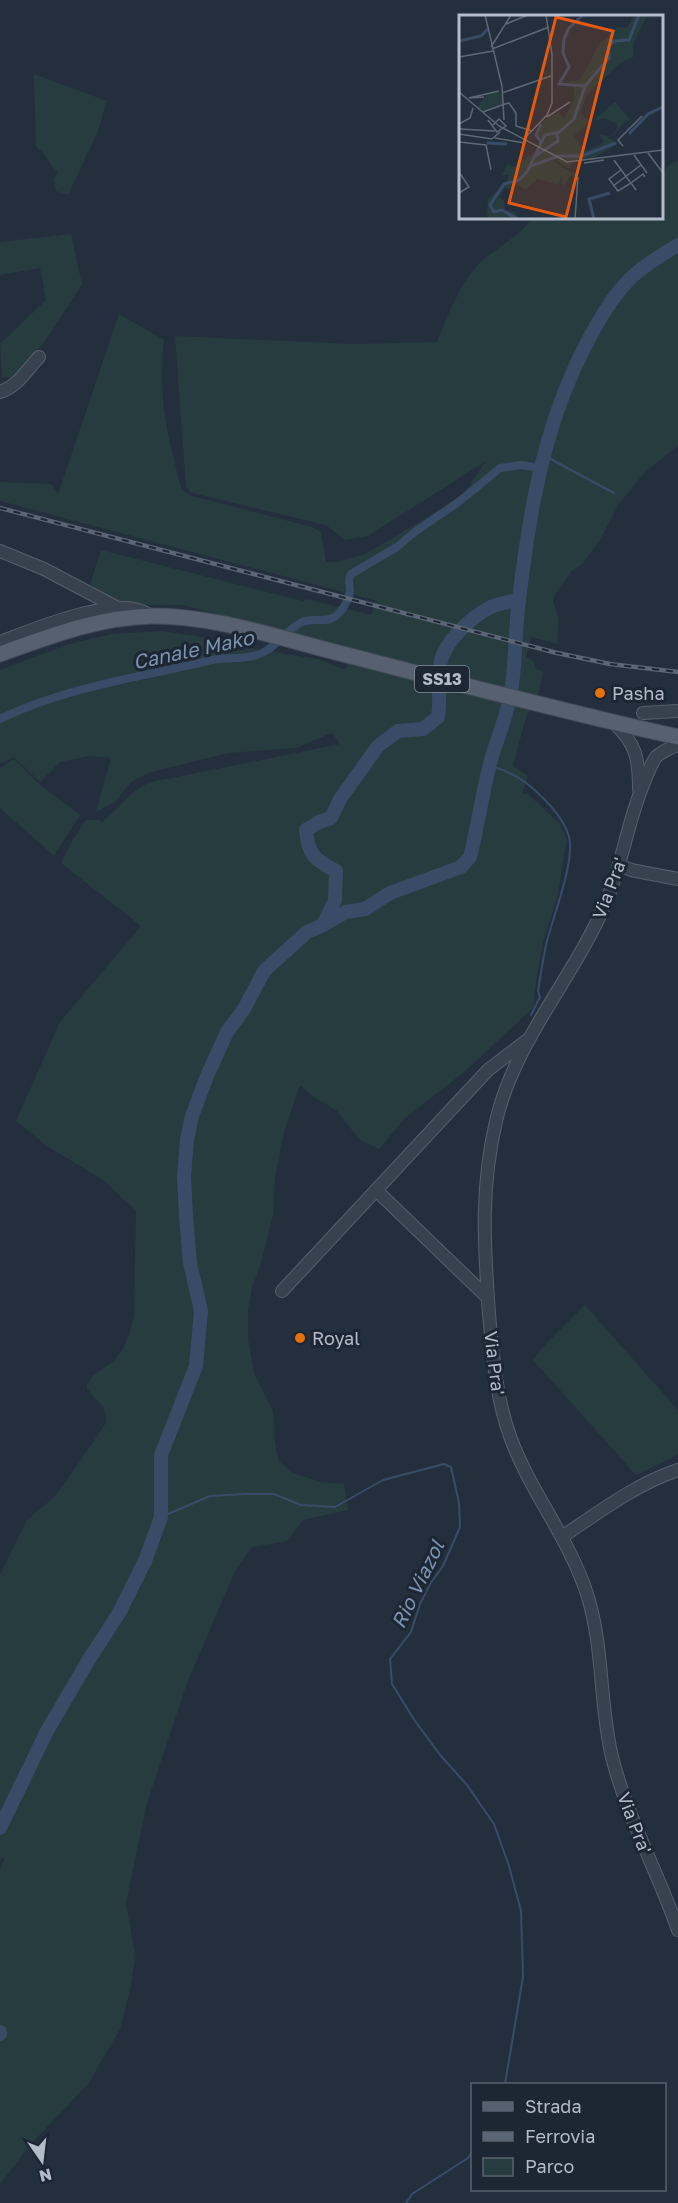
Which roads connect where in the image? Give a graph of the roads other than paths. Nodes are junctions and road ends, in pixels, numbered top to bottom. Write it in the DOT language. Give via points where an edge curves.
graph roads {
  1 [pos="39,357"];
  2 [pos="0,392"];
  3 [pos="0,551"];
  4 [pos="78,588"];
  5 [pos="119,609"];
  6 [pos="82,612"];
  7 [pos="153,616"];
  8 [pos="0,642"];
  9 [pos="0,654"];
  10 [pos="678,711"];
  11 [pos="643,713"];
  12 [pos="614,723"];
  13 [pos="678,737"];
  14 [pos="678,745"];
  15 [pos="639,795"];
  16 [pos="620,864"];
  17 [pos="657,876"];
  18 [pos="678,879"];
  19 [pos="612,886"];
  20 [pos="527,1041"];
  21 [pos="376,1190"];
  22 [pos="282,1291"];
  23 [pos="488,1298"];
  24 [pos="678,1470"];
  25 [pos="562,1537"];
  26 [pos="678,1930"];
  1 -- 2 [label="street" via="17,382"];
  3 -- 4 [label="street"];
  4 -- 5 [label="street"];
  4 -- 6 [label="street" via="84,602"];
  5 -- 6 [label="street"];
  5 -- 7 [label="street" via="141,610"];
  6 -- 8 [label="street"];
  7 -- 9 [label="main road, SS13" via="83,625"];
  7 -- 12 [label="main road, SS13" via="244,629"];
  10 -- 11 [label="street"];
  12 -- 13 [label="main road, SS13"];
  12 -- 15 [label="street, Via Pra'" via="636,751"];
  14 -- 15 [label="street, Via Pra'" via="656,758"];
  15 -- 16 [label="street, Via Pra'"];
  16 -- 17 [label="street"];
  16 -- 19 [label="street, Via Pra'"];
  17 -- 18 [label="street"];
  17 -- 19 [label="street" via="624,879"];
  19 -- 20 [label="street, Via Pra'" via="581,952"];
  20 -- 21 [label="street" via="488,1070"];
  20 -- 23 [label="street, Via Pra'" via="498,1114 487,1162 483,1232"];
  21 -- 22 [label="street"];
  21 -- 23 [label="street"];
  23 -- 25 [label="street, Via Pra'" via="497,1386 510,1438"];
  24 -- 25 [label="street" via="656,1477"];
  25 -- 26 [label="street, Via Pra'" via="579,1570 596,1631 604,1712 618,1777"];
}
